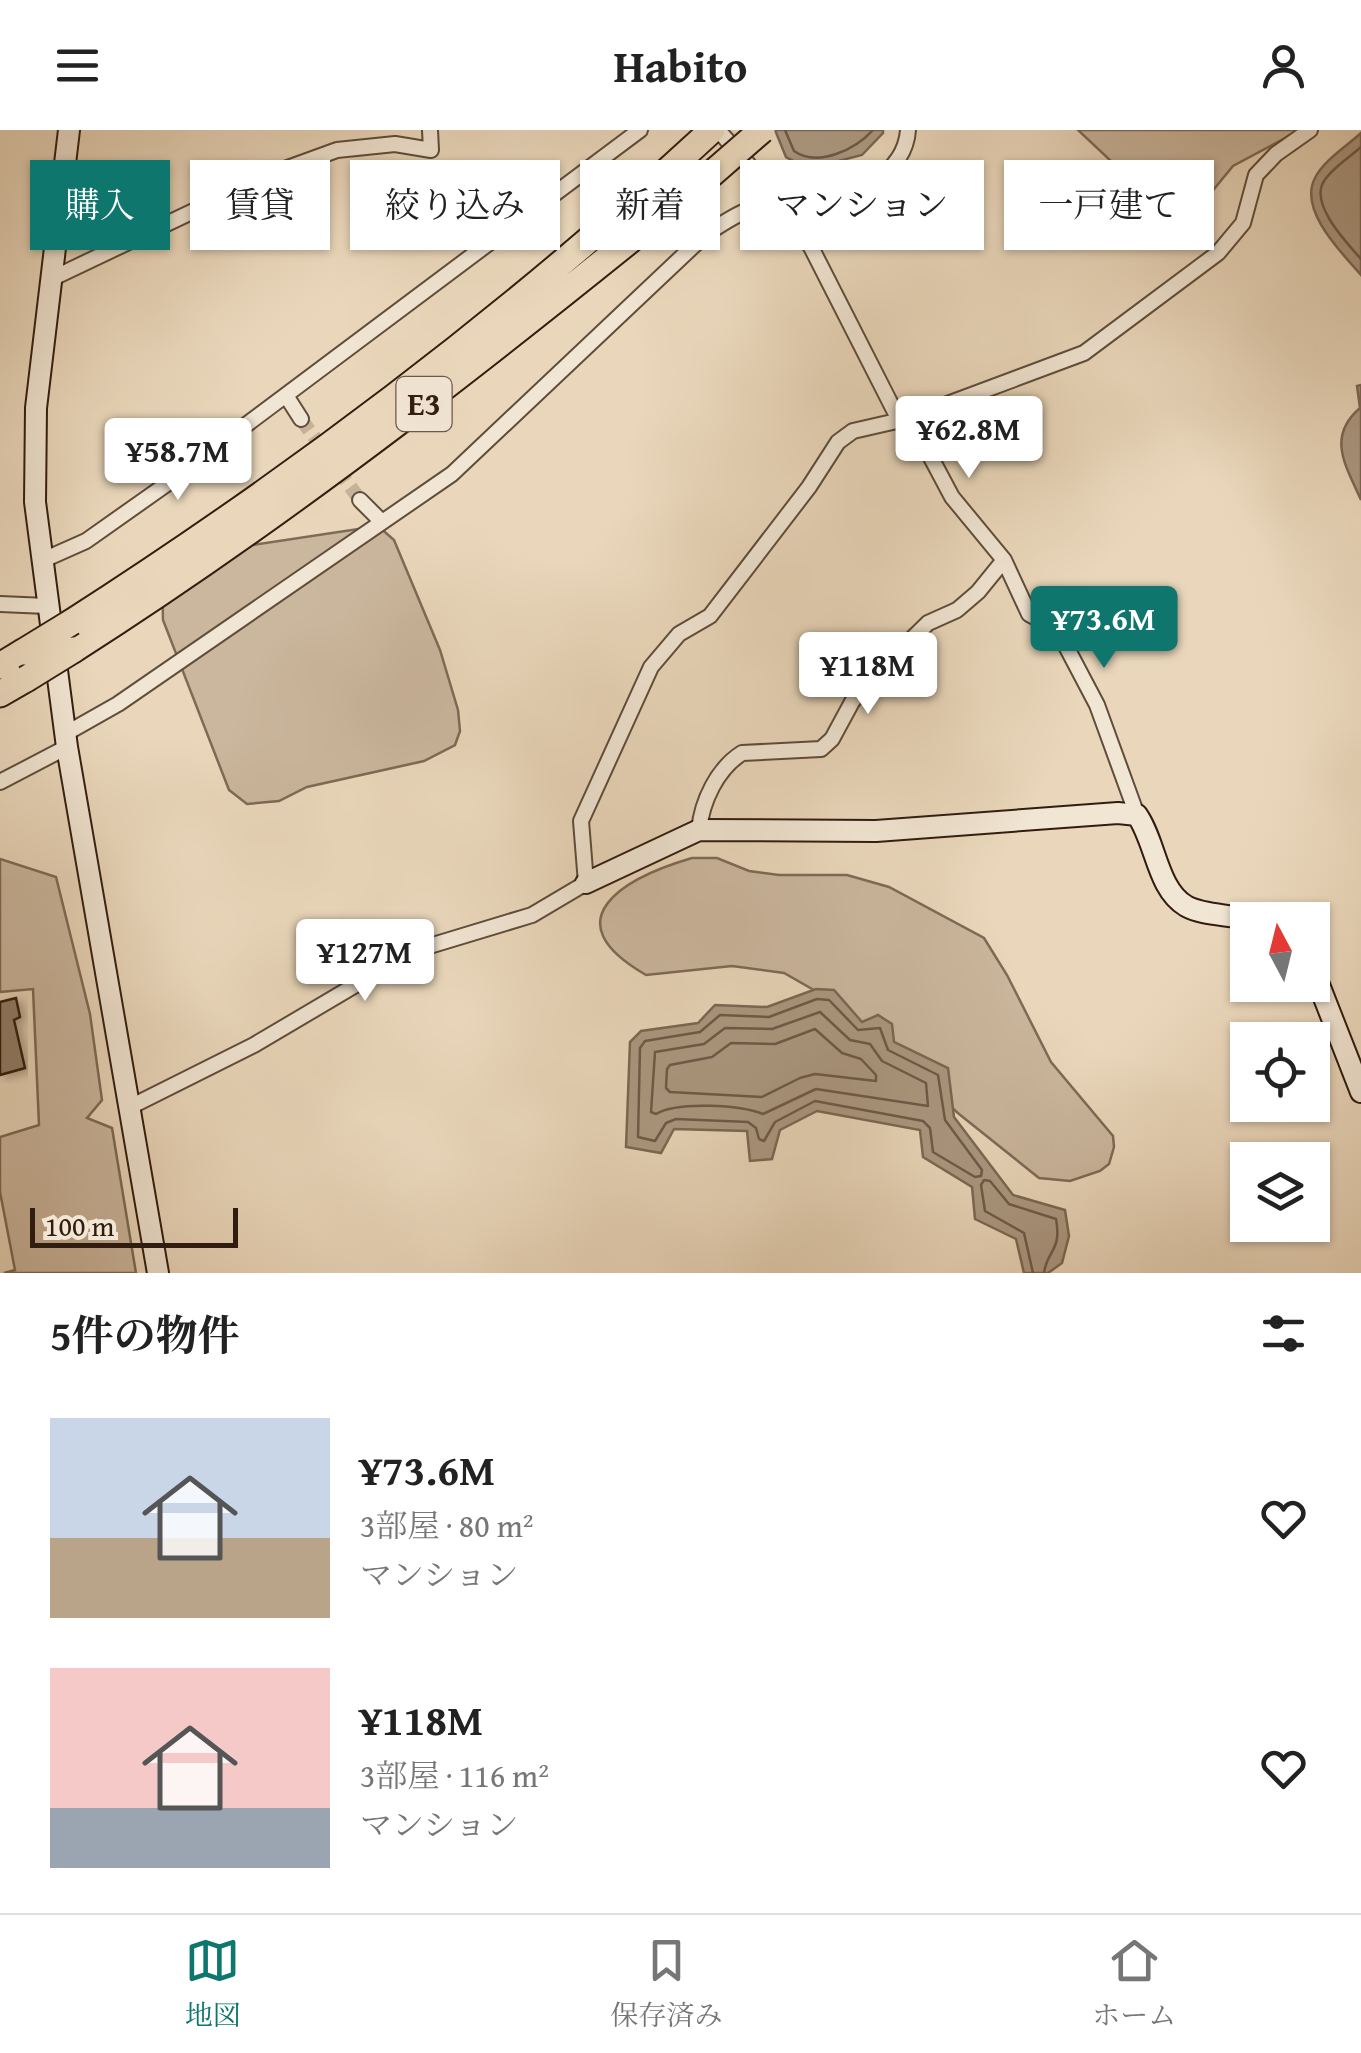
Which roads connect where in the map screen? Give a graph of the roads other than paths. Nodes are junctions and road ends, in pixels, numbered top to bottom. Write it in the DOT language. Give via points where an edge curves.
graph roads {
  1 [pos="69,130"];
  2 [pos="430,130"];
  3 [pos="640,130"];
  4 [pos="715,130"];
  5 [pos="762,130"];
  6 [pos="908,130"];
  7 [pos="1310,130"];
  8 [pos="741,160"];
  9 [pos="898,160"];
  10 [pos="740,214"];
  11 [pos="812,250"];
  12 [pos="49,280"];
  13 [pos="287,396"];
  14 [pos="904,418"];
  15 [pos="301,419"];
  16 [pos="360,500"];
  17 [pos="382,522"];
  18 [pos="1004,560"];
  19 [pos="41,561"];
  20 [pos="0,604"];
  21 [pos="47,606"];
  22 [pos="0,666"];
  23 [pos="0,694"];
  24 [pos="66,741"];
  25 [pos="0,782"];
  26 [pos="1137,815"];
  27 [pos="699,830"];
  28 [pos="586,883"];
  29 [pos="1230,916"];
  30 [pos="1326,1002"];
  31 [pos="1361,1092"];
  32 [pos="130,1107"];
  33 [pos="158,1273"];
  1 -- 12 [label="street"];
  2 -- 12 [label="street" via="431,150 395,144 337,150 271,174"];
  3 -- 13 [label="street"];
  4 -- 8 [label="street"];
  4 -- 22 [label="highway, E3, bridge" via="386,402 235,513"];
  5 -- 23 [label="highway, E3, bridge" via="402,422 249,533"];
  6 -- 9 [label="street"];
  7 -- 14 [label="street" via="1256,175 1234,237 1156,302 1084,353"];
  10 -- 17 [label="street" via="705,235 452,474"];
  11 -- 14 [label="street"];
  12 -- 19 [label="street" via="36,408"];
  13 -- 15 [label="street"];
  13 -- 19 [label="street" via="86,540"];
  14 -- 18 [label="street" via="952,497"];
  14 -- 28 [label="street" via="853,431 838,442 710,616 679,634 651,667 581,821"];
  16 -- 17 [label="street"];
  17 -- 24 [label="street"];
  18 -- 26 [label="street" via="1029,614 1057,629 1097,705"];
  18 -- 27 [label="street" via="978,592 928,624 866,684 821,749 742,753 732,760 701,810"];
  19 -- 21 [label="street"];
  20 -- 21 [label="street"];
  21 -- 24 [label="street"];
  24 -- 25 [label="street"];
  24 -- 32 [label="street"];
  26 -- 27 [label="street" via="876,831"];
  26 -- 29 [label="street" via="1171,895 1189,908"];
  27 -- 28 [label="street"];
  28 -- 32 [label="street" via="532,915 413,950 254,1044"];
  30 -- 31 [label="street"];
  32 -- 33 [label="street"];
}
